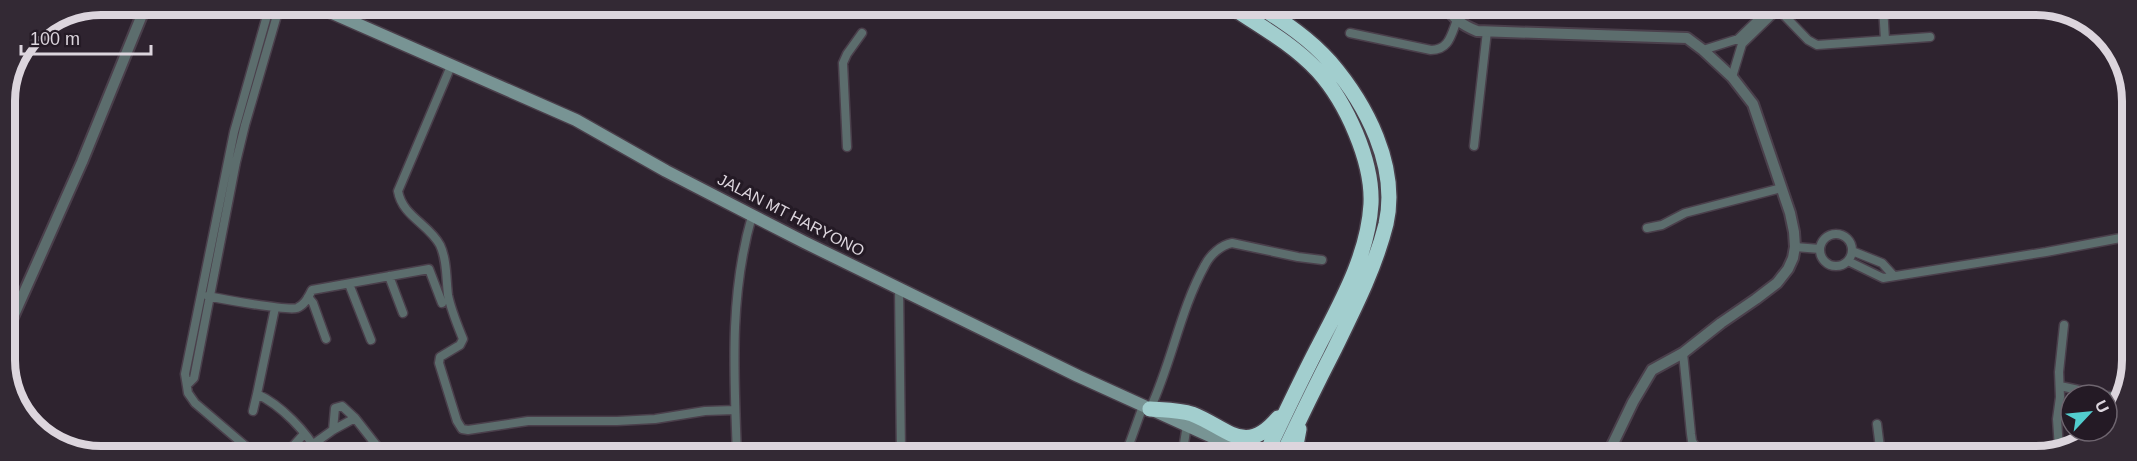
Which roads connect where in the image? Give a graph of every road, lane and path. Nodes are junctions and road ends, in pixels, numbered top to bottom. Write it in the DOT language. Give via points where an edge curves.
graph roads {
  1 [pos="142,15"];
  2 [pos="267,15"];
  3 [pos="277,15"];
  4 [pos="351,15"];
  5 [pos="1243,15"];
  6 [pos="1272,15"];
  7 [pos="1453,15"];
  8 [pos="1763,15"];
  9 [pos="1772,15"];
  10 [pos="1784,15"];
  11 [pos="1884,15"];
  12 [pos="1457,20"];
  13 [pos="1487,31"];
  14 [pos="862,33"];
  15 [pos="1350,33"];
  16 [pos="1930,37"];
  17 [pos="1885,40"];
  18 [pos="1703,50"];
  19 [pos="451,66"];
  20 [pos="1732,77"];
  21 [pos="1474,146"];
  22 [pos="847,147"];
  23 [pos="1781,188"];
  24 [pos="225,196"];
  25 [pos="752,216"];
  26 [pos="1647,228"];
  27 [pos="2122,238"];
  28 [pos="1795,247"];
  29 [pos="1820,249"];
  30 [pos="1852,251"];
  31 [pos="1368,254"];
  32 [pos="1322,260"];
  33 [pos="1848,261"];
  34 [pos="1893,275"];
  35 [pos="389,276"];
  36 [pos="349,284"];
  37 [pos="899,288"];
  38 [pos="207,295"];
  39 [pos="308,297"];
  40 [pos="442,303"];
  41 [pos="275,308"];
  42 [pos="15,313"];
  43 [pos="403,313"];
  44 [pos="2064,325"];
  45 [pos="326,339"];
  46 [pos="371,340"];
  47 [pos="1683,353"];
  48 [pos="2060,383"];
  49 [pos="257,394"];
  50 [pos="2059,397"];
  51 [pos="1147,407"];
  52 [pos="1295,409"];
  53 [pos="735,410"];
  54 [pos="253,411"];
  55 [pos="355,418"];
  56 [pos="1877,424"];
  57 [pos="1187,425"];
  58 [pos="333,430"];
  59 [pos="304,434"];
  60 [pos="2059,442"];
  61 [pos="313,444"];
  62 [pos="245,446"];
  63 [pos="293,446"];
  64 [pos="310,446"];
  65 [pos="376,446"];
  66 [pos="737,446"];
  67 [pos="901,446"];
  68 [pos="1129,446"];
  69 [pos="1184,446"];
  70 [pos="1232,446"];
  71 [pos="1271,446"];
  72 [pos="1285,446"];
  73 [pos="1296,446"];
  74 [pos="1612,446"];
  75 [pos="1695,446"];
  76 [pos="1880,446"];
  1 -- 42 [label="street"];
  2 -- 24 [label="street" via="234,132"];
  3 -- 24 [label="street"];
  4 -- 19 [label="main road, JALAN MT HARYONO"];
  5 -- 31 [label="highway" via="1294,49 1342,103 1365,162 1371,201"];
  6 -- 31 [label="highway" via="1329,61 1355,95 1374,131 1386,167 1388,197 1386,223"];
  7 -- 12 [label="street"];
  8 -- 18 [label="street" via="1738,39"];
  9 -- 20 [label="street" via="1742,44"];
  10 -- 17 [label="street" via="1817,45"];
  11 -- 17 [label="street"];
  12 -- 13 [label="street" via="1467,28"];
  12 -- 15 [label="street" via="1446,46 1439,50"];
  13 -- 18 [label="street" via="1681,37"];
  13 -- 21 [label="street"];
  14 -- 22 [label="street" via="843,63"];
  16 -- 17 [label="street"];
  18 -- 20 [label="street"];
  19 -- 25 [label="main road, JALAN MT HARYONO" via="576,120"];
  19 -- 53 [label="street" via="398,191 405,208 431,232 442,251 451,307 463,339 440,357 439,363 462,429 528,420 626,420"];
  20 -- 23 [label="street" via="1753,104"];
  23 -- 26 [label="street" via="1685,213"];
  23 -- 28 [label="street"];
  24 -- 38 [label="street"];
  25 -- 37 [label="main road, JALAN MT HARYONO"];
  25 -- 53 [label="street" via="735,303"];
  27 -- 34 [label="street"];
  28 -- 29 [label="street"];
  28 -- 47 [label="street" via="1788,269 1777,283"];
  29 -- 30 [label="street" via="1826,238 1837,234 1848,240"];
  29 -- 33 [label="street" via="1822,258 1830,265"];
  30 -- 33 [label="street"];
  30 -- 34 [label="street" via="1882,264"];
  31 -- 52 [label="highway" via="1348,288"];
  32 -- 51 [label="street" via="1232,243 1217,249 1206,262"];
  33 -- 34 [label="street" via="1883,278"];
  35 -- 36 [label="street"];
  35 -- 40 [label="street" via="429,269"];
  35 -- 43 [label="street"];
  36 -- 39 [label="street" via="312,291"];
  36 -- 46 [label="street"];
  37 -- 51 [label="main road, JALAN MT HARYONO"];
  37 -- 67 [label="street"];
  38 -- 41 [label="street"];
  38 -- 62 [label="street" via="194,378 187,385 188,393"];
  39 -- 41 [label="street" via="293,309"];
  39 -- 45 [label="street"];
  41 -- 49 [label="street"];
  44 -- 48 [label="street"];
  47 -- 74 [label="street" via="1662,363 1647,377"];
  47 -- 75 [label="street"];
  49 -- 54 [label="street"];
  49 -- 59 [label="street"];
  50 -- 60 [label="street"];
  51 -- 52 [label="highway" via="1191,414 1236,436 1250,438 1263,434"];
  51 -- 57 [label="main road, JALAN MT HARYONO"];
  51 -- 68 [label="street"];
  52 -- 71 [label="highway"];
  52 -- 72 [label="highway"];
  52 -- 73 [label="highway"];
  53 -- 66 [label="street"];
  55 -- 58 [label="street"];
  55 -- 58 [label="street" via="342,406 336,407"];
  55 -- 65 [label="street"];
  56 -- 76 [label="street"];
  57 -- 69 [label="street"];
  57 -- 70 [label="main road, JALAN MT HARYONO"];
  58 -- 61 [label="street"];
  59 -- 61 [label="street"];
  59 -- 63 [label="street"];
  61 -- 64 [label="street"];
}
